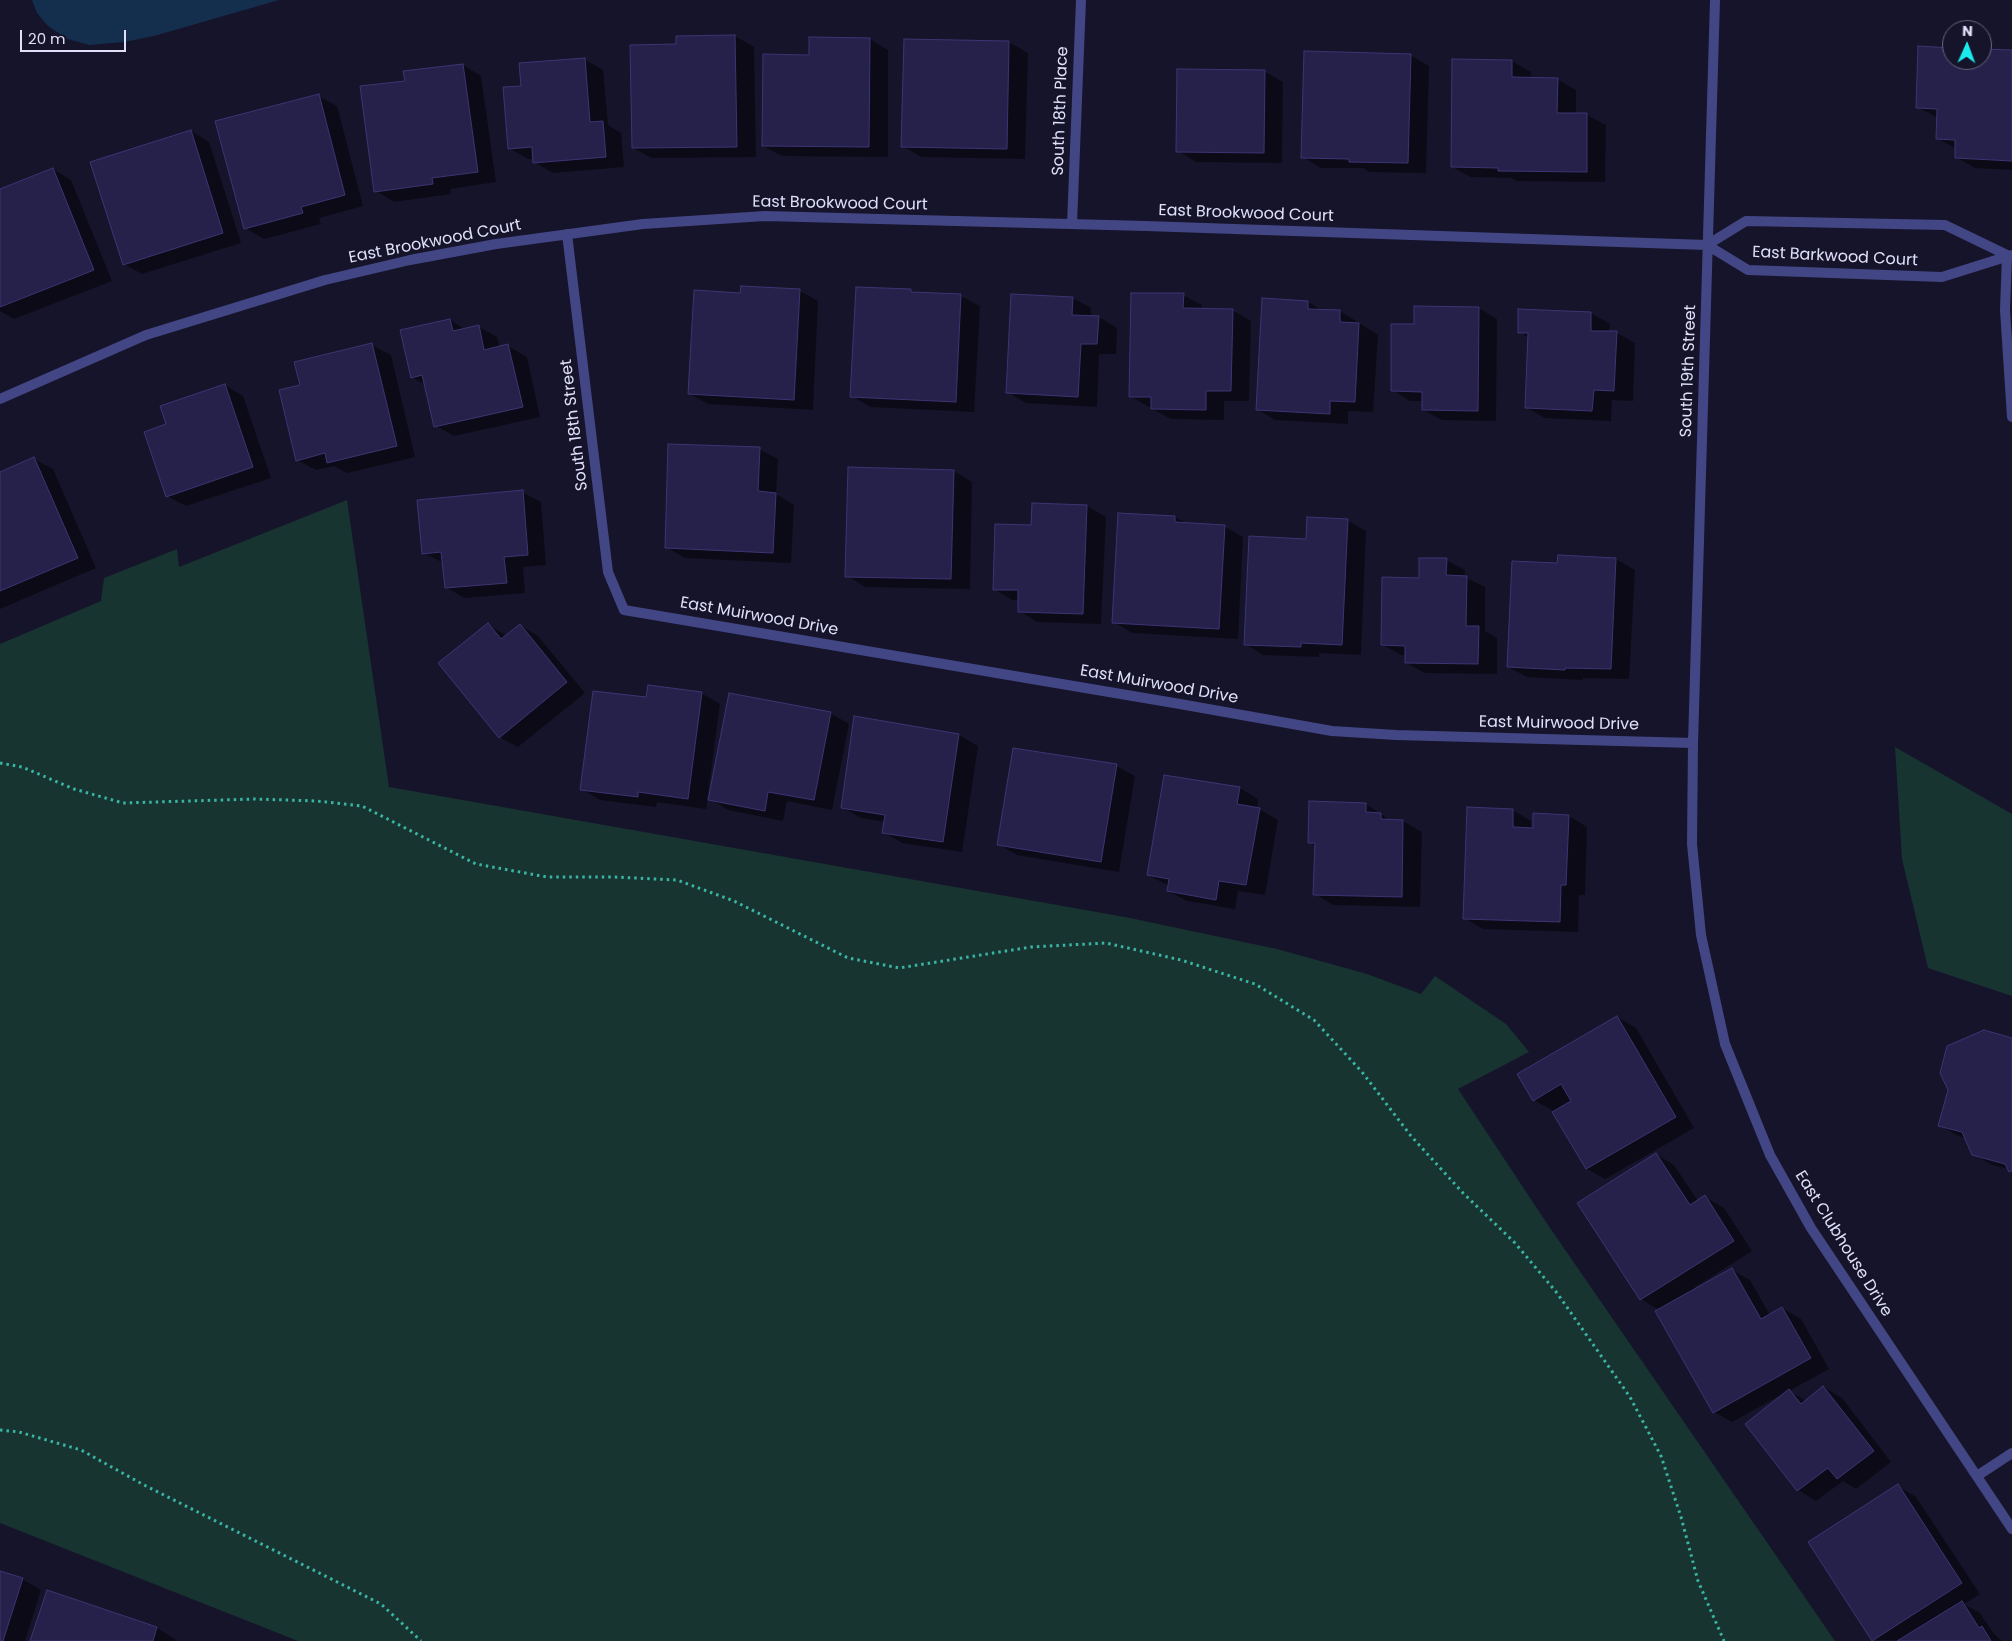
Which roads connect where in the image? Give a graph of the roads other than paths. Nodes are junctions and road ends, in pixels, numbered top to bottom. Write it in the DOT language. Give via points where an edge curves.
graph roads {
  1 [pos="1081,0"];
  2 [pos="1715,0"];
  3 [pos="1072,224"];
  4 [pos="567,234"];
  5 [pos="1707,245"];
  6 [pos="2009,255"];
  7 [pos="0,399"];
  8 [pos="2012,417"];
  9 [pos="624,610"];
  10 [pos="1693,743"];
  11 [pos="2012,1453"];
  12 [pos="1977,1476"];
  13 [pos="2012,1529"];
  1 -- 3 [label="street, South 18th Place"];
  2 -- 5 [label="street, South 19th Street"];
  3 -- 4 [label="street, East Brookwood Court" via="765,216 643,224"];
  3 -- 5 [label="street, East Brookwood Court"];
  4 -- 7 [label="street, East Brookwood Court" via="410,260 325,280 146,335"];
  4 -- 9 [label="street, South 18th Street" via="608,572"];
  5 -- 6 [label="street, East Barkwood Court" via="1748,270 1942,277"];
  5 -- 6 [label="street, East Barkwood Court" via="1746,221 1944,225"];
  5 -- 10 [label="street, South 19th Street"];
  6 -- 8 [label="street" via="2005,310"];
  9 -- 10 [label="street, East Muirwood Drive" via="1332,731"];
  10 -- 12 [label="street, East Clubhouse Drive" via="1692,844 1702,935 1725,1044 1770,1155 1811,1228"];
  11 -- 12 [label="street"];
  12 -- 13 [label="street, East Clubhouse Drive"];
}
